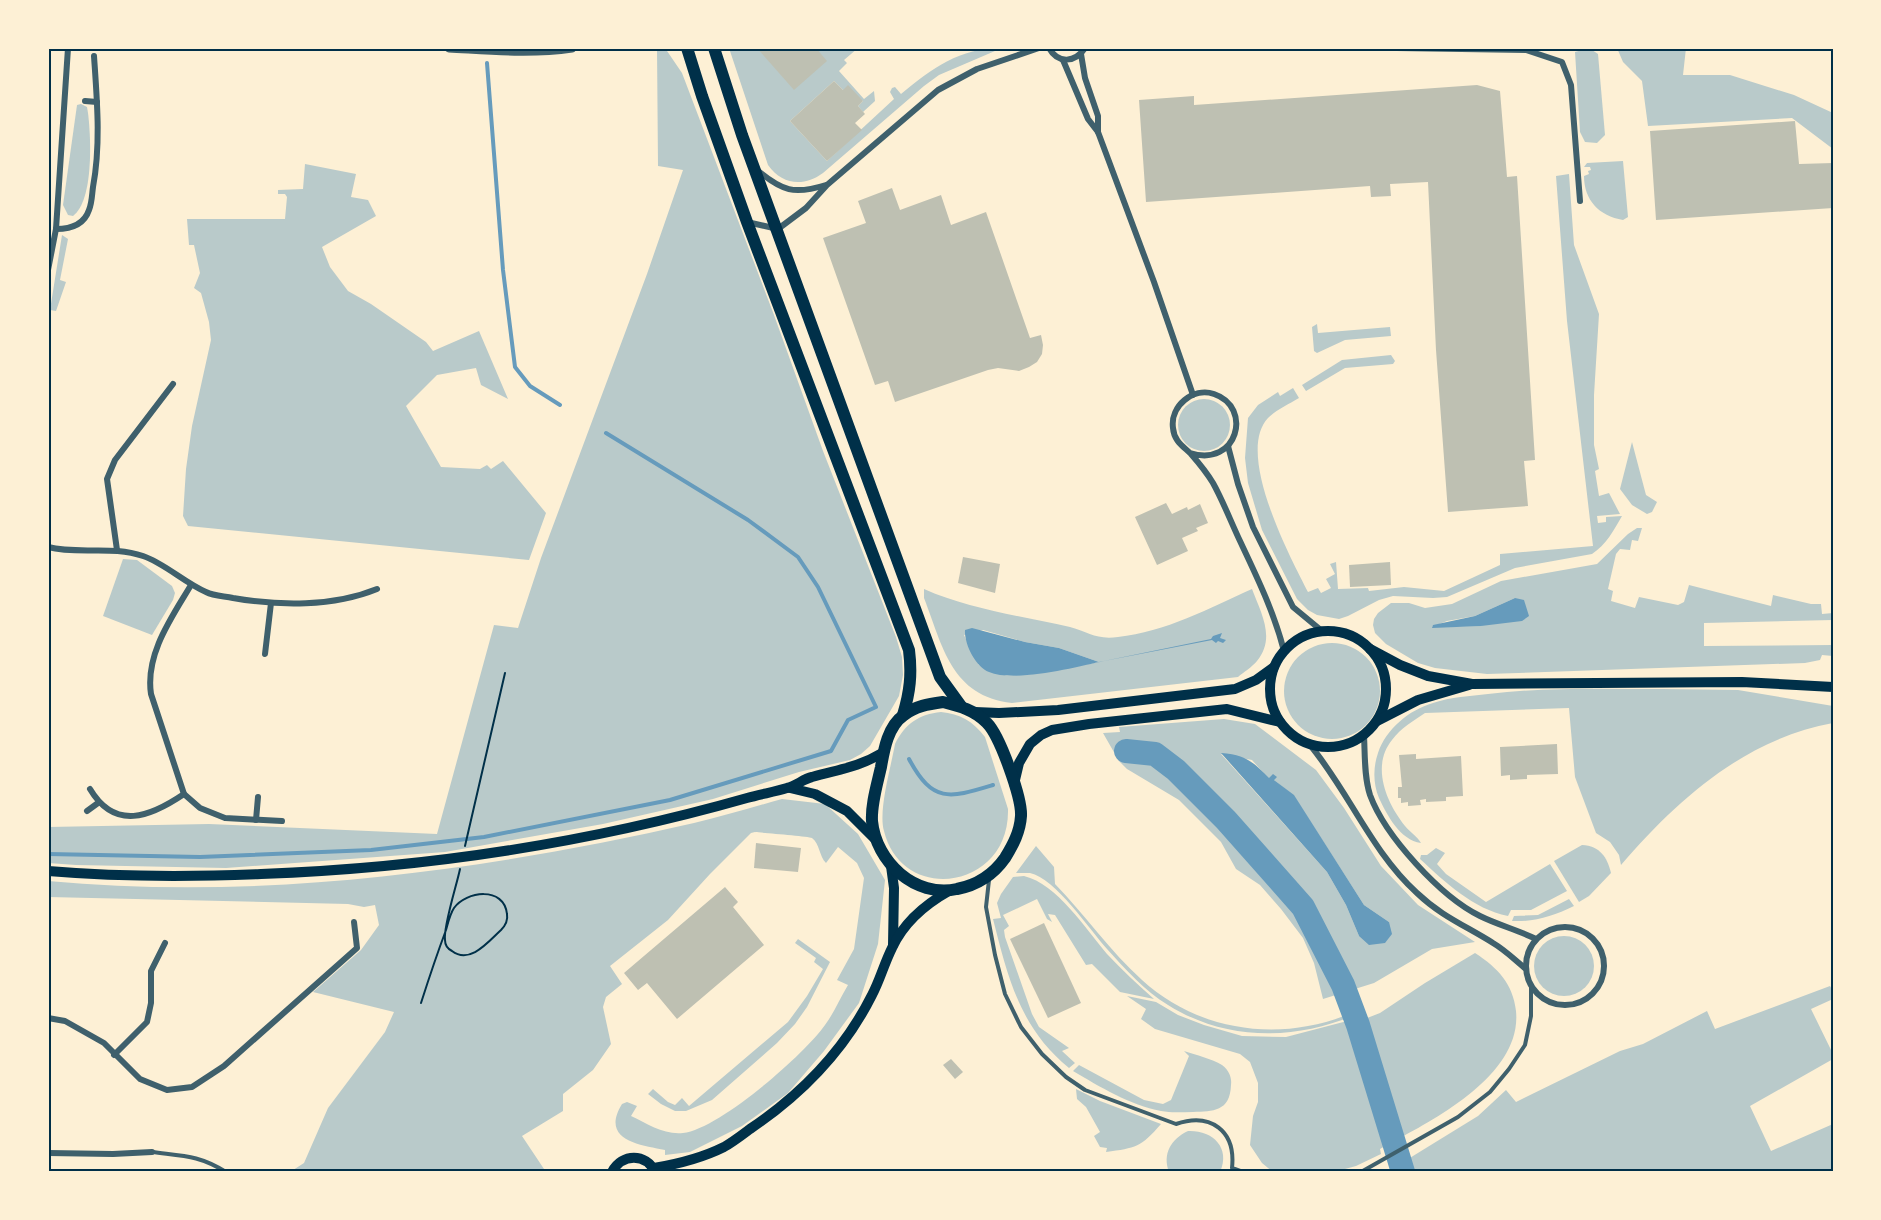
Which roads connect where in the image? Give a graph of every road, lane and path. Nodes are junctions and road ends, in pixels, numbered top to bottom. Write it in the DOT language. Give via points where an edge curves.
graph roads {
  1 [pos="68,48"];
  2 [pos="449,48"];
  3 [pos="572,48"];
  4 [pos="687,48"];
  5 [pos="714,48"];
  6 [pos="1039,48"];
  7 [pos="1048,48"];
  8 [pos="1397,48"];
  9 [pos="1083,51"];
  10 [pos="94,56"];
  11 [pos="1063,60"];
  12 [pos="85,101"];
  13 [pos="97,102"];
  14 [pos="1098,132"];
  15 [pos="755,168"];
  16 [pos="827,185"];
  17 [pos="1580,201"];
  18 [pos="747,222"];
  19 [pos="56,229"];
  20 [pos="778,229"];
  21 [pos="48,270"];
  22 [pos="173,384"];
  23 [pos="1193,395"];
  24 [pos="1228,446"];
  25 [pos="1190,453"];
  26 [pos="48,547"];
  27 [pos="117,550"];
  28 [pos="191,585"];
  29 [pos="376,589"];
  30 [pos="271,603"];
  31 [pos="1322,631"];
  32 [pos="1370,649"];
  33 [pos="1284,651"];
  34 [pos="265,654"];
  35 [pos="1275,667"];
  36 [pos="505,673"];
  37 [pos="1473,684"];
  38 [pos="1833,687"];
  39 [pos="961,706"];
  40 [pos="975,712"];
  41 [pos="903,715"];
  42 [pos="1377,721"];
  43 [pos="1280,722"];
  44 [pos="1364,735"];
  45 [pos="1310,745"];
  46 [pos="884,752"];
  47 [pos="1014,784"];
  48 [pos="790,788"];
  49 [pos="90,789"];
  50 [pos="184,794"];
  51 [pos="258,797"];
  52 [pos="98,803"];
  53 [pos="87,811"];
  54 [pos="256,820"];
  55 [pos="282,822"];
  56 [pos="875,839"];
  57 [pos="464,853"];
  58 [pos="461,864"];
  59 [pos="891,866"];
  60 [pos="48,871"];
  61 [pos="989,876"];
  62 [pos="949,891"];
  63 [pos="354,922"];
  64 [pos="446,929"];
  65 [pos="1536,939"];
  66 [pos="165,943"];
  67 [pos="893,946"];
  68 [pos="1526,969"];
  69 [pos="1531,985"];
  70 [pos="422,1004"];
  71 [pos="48,1018"];
  72 [pos="114,1055"];
  73 [pos="152,1152"];
  74 [pos="48,1153"];
  75 [pos="654,1170"];
  76 [pos="226,1172"];
  77 [pos="612,1172"];
  78 [pos="1243,1172"];
  79 [pos="1361,1172"];
  1 -- 19 [label="street"];
  2 -- 3 [label="street"];
  4 -- 18 [label="highway"];
  5 -- 15 [label="highway"];
  6 -- 16 [label="street" via="977,69 938,90"];
  7 -- 11 [label="street"];
  8 -- 17 [label="street" via="1526,50 1562,62 1571,85"];
  9 -- 11 [label="street" via="1076,58"];
  9 -- 14 [label="street"];
  10 -- 13 [label="street"];
  11 -- 14 [label="street" via="1088,119"];
  12 -- 13 [label="street"];
  13 -- 19 [label="street" via="96,174 89,211 70,229"];
  14 -- 23 [label="street"];
  15 -- 16 [label="street" via="790,191"];
  15 -- 20 [label="highway"];
  16 -- 20 [label="street" via="806,208"];
  18 -- 20 [label="street"];
  18 -- 41 [label="highway" via="909,650 912,673"];
  19 -- 21 [label="street"];
  20 -- 39 [label="highway" via="940,677"];
  22 -- 27 [label="street" via="115,460 107,479"];
  23 -- 24 [label="street" via="1214,394 1231,406 1237,426"];
  23 -- 25 [label="street" via="1177,408 1173,418 1176,438"];
  24 -- 25 [label="street" via="1210,456"];
  24 -- 31 [label="street" via="1253,527 1293,607"];
  25 -- 33 [label="street" via="1212,482 1268,602"];
  26 -- 27 [label="street"];
  27 -- 28 [label="street" via="144,556"];
  28 -- 30 [label="street" via="209,593"];
  28 -- 50 [label="street" via="155,650 150,683"];
  29 -- 30 [label="street" via="334,600"];
  30 -- 34 [label="street"];
  31 -- 32 [label="main road" via="1355,638"];
  31 -- 33 [label="main road" via="1299,639"];
  32 -- 37 [label="main road" via="1428,676"];
  32 -- 42 [label="main road" via="1381,665 1386,684 1385,703"];
  33 -- 35 [label="main road"];
  35 -- 40 [label="main road" via="1235,689 1058,710"];
  35 -- 43 [label="main road" via="1270,689"];
  36 -- 57 [label="path"];
  37 -- 38 [label="main road" via="1742,682"];
  37 -- 42 [label="main road" via="1418,700"];
  39 -- 40 [label="highway"];
  39 -- 41 [label="highway" via="929,704"];
  40 -- 47 [label="highway" via="994,732"];
  41 -- 46 [label="highway" via="895,724"];
  42 -- 44 [label="main road"];
  43 -- 45 [label="main road" via="1293,736"];
  43 -- 47 [label="main road" via="1227,709 1052,730 1030,744 1019,763"];
  44 -- 45 [label="main road" via="1329,748"];
  44 -- 65 [label="street" via="1369,793 1407,854 1452,898 1480,916"];
  45 -- 68 [label="street" via="1387,861 1417,894 1452,921 1494,943"];
  46 -- 48 [label="main road" via="848,769 808,777"];
  46 -- 56 [label="highway" via="873,803"];
  47 -- 61 [label="highway" via="1021,813 1019,830 1005,858"];
  48 -- 56 [label="main road" via="815,794 847,811"];
  48 -- 60 [label="main road" via="624,830 422,863 203,876 107,876"];
  49 -- 52 [label="street"];
  50 -- 52 [label="street" via="144,816 120,815"];
  50 -- 54 [label="street" via="200,808 225,818"];
  51 -- 54 [label="street"];
  52 -- 53 [label="street"];
  54 -- 55 [label="street"];
  56 -- 59 [label="highway"];
  58 -- 64 [label="path"];
  59 -- 62 [label="highway" via="915,885"];
  59 -- 67 [label="main road"];
  61 -- 62 [label="highway"];
  61 -- 78 [label="lane" via="986,907 1005,994 1021,1027 1042,1054 1085,1090 1176,1124 1188,1120 1213,1124 1230,1142 1232,1168"];
  62 -- 67 [label="main road" via="911,918"];
  63 -- 72 [label="street" via="357,948 224,1066 192,1087 167,1090 140,1078"];
  64 -- 64 [label="path" via="445,940 455,954 476,952 505,926 506,906 500,898 486,893 467,899 453,909"];
  64 -- 70 [label="path"];
  65 -- 68 [label="street"];
  65 -- 69 [label="street" via="1558,927 1584,931 1598,945 1604,964 1599,985 1592,994 1568,1006 1542,998"];
  66 -- 72 [label="street" via="151,971 147,1022"];
  67 -- 75 [label="main road" via="874,993 851,1034 797,1094 724,1147"];
  68 -- 69 [label="street"];
  69 -- 79 [label="lane" via="1531,1016 1525,1045 1509,1069 1481,1099 1458,1116"];
  71 -- 72 [label="street" via="65,1021 104,1043"];
  73 -- 74 [label="street"];
  73 -- 76 [label="lane" via="189,1156"];
  75 -- 77 [label="main road" via="644,1159 630,1157 618,1163"];
}
